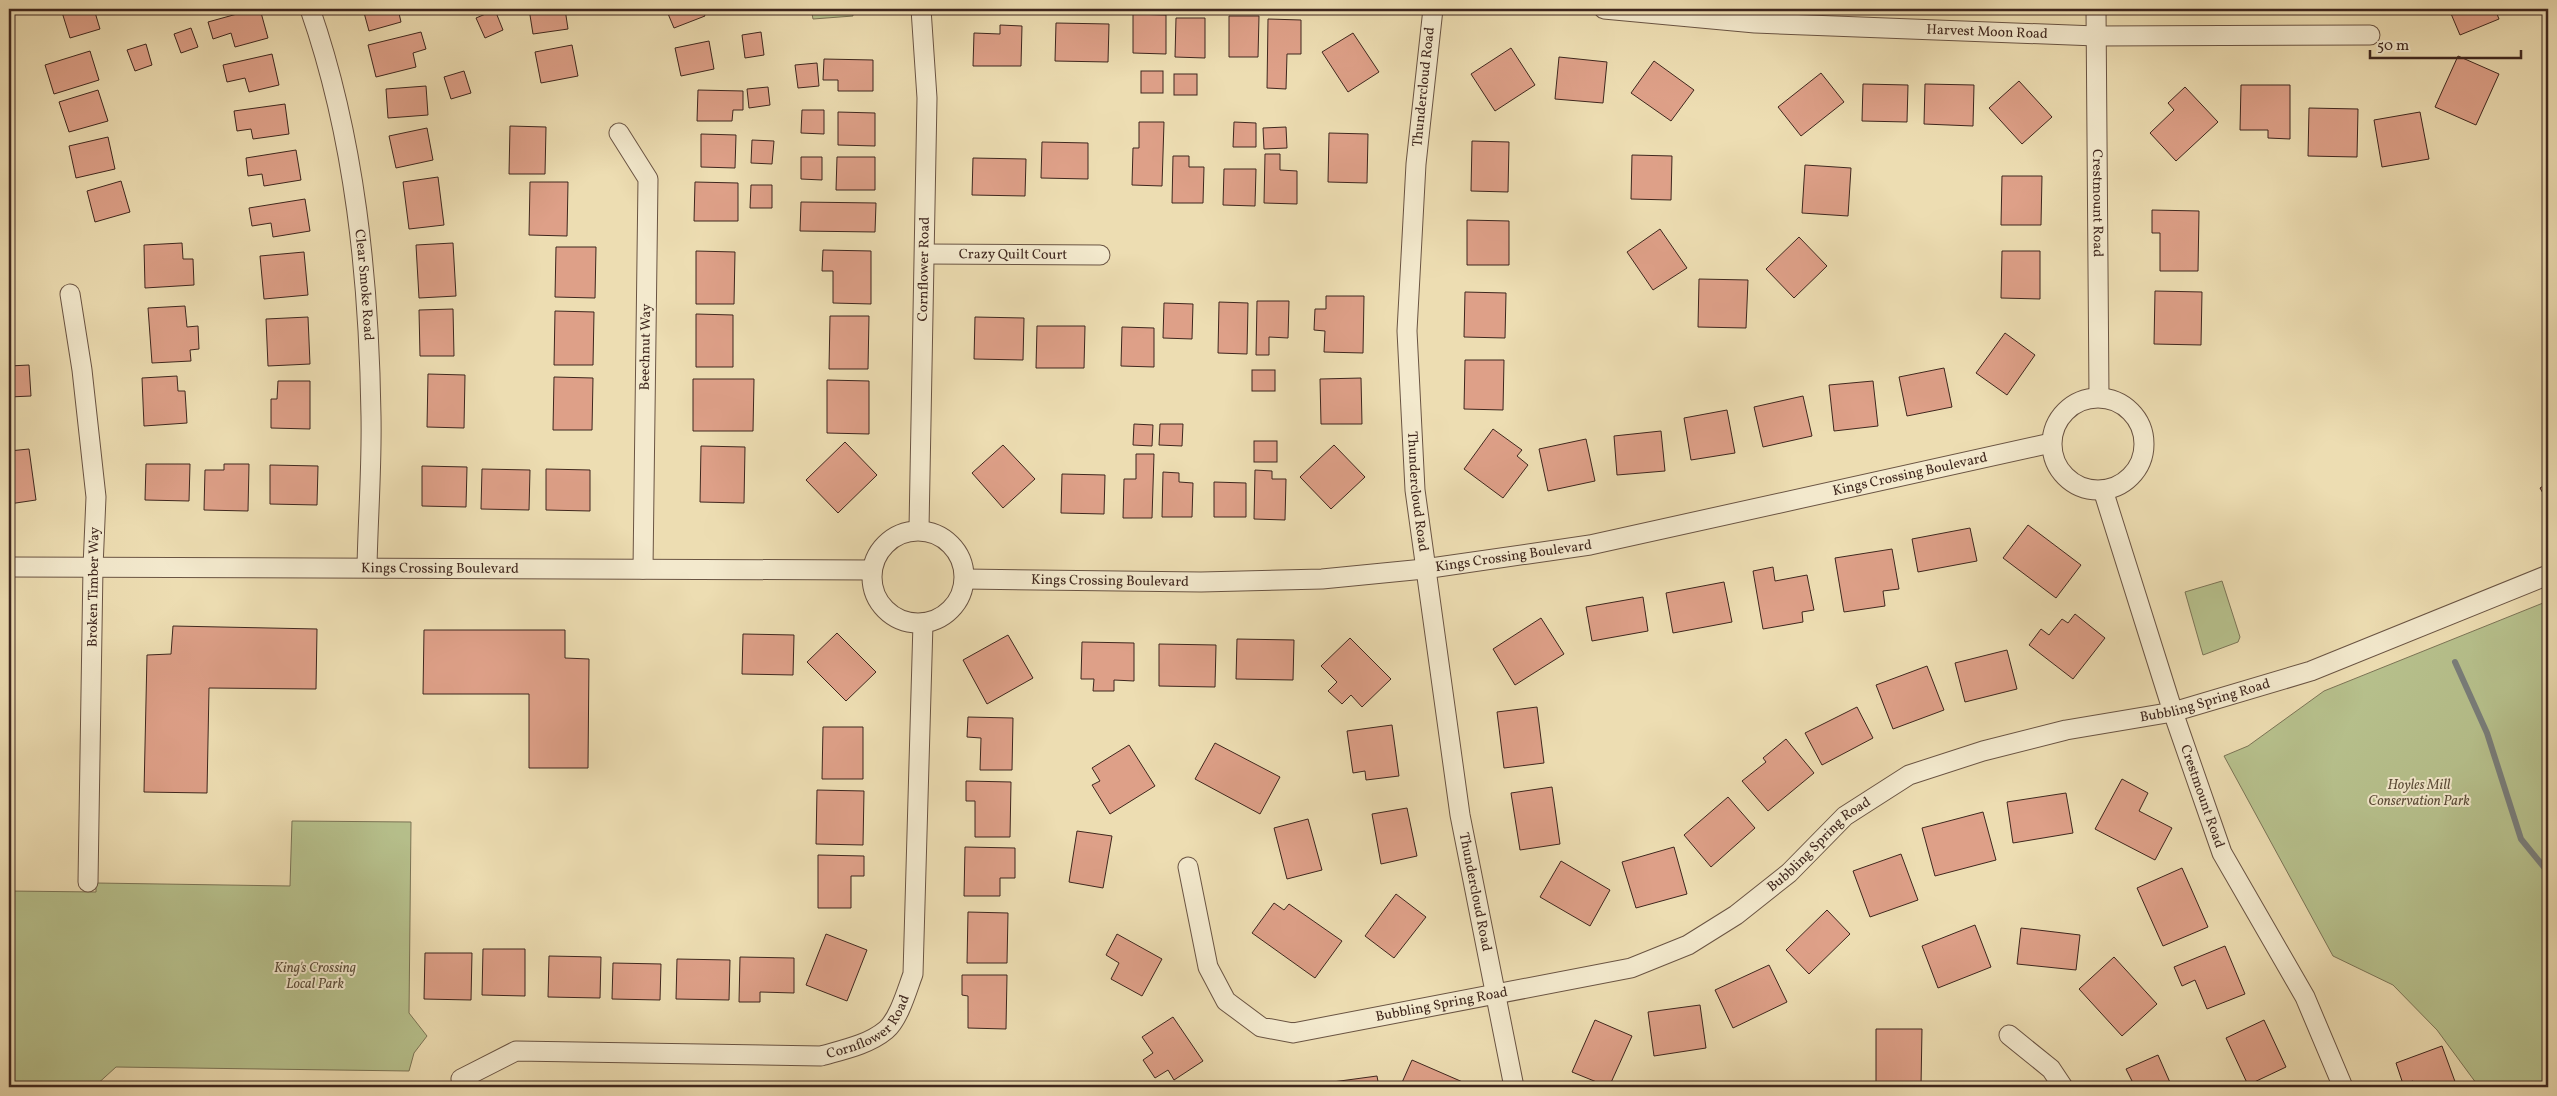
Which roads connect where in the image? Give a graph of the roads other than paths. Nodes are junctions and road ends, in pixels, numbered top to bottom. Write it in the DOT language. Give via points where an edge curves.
graph roads {
  1 [pos="310,9"];
  2 [pos="921,9"];
  3 [pos="1433,9"];
  4 [pos="1604,9"];
  5 [pos="2096,9"];
  6 [pos="2370,35"];
  7 [pos="2096,36"];
  8 [pos="620,133"];
  9 [pos="926,254"];
  10 [pos="1100,255"];
  11 [pos="70,294"];
  12 [pos="2099,397"];
  13 [pos="2051,443"];
  14 [pos="2103,490"];
  15 [pos="919,529"];
  16 [pos="9,567"];
  17 [pos="93,567"];
  18 [pos="367,567"];
  19 [pos="643,569"];
  20 [pos="1424,569"];
  21 [pos="871,570"];
  22 [pos="2548,575"];
  23 [pos="965,579"];
  24 [pos="923,623"];
  25 [pos="2173,712"];
  26 [pos="1188,867"];
  27 [pos="88,882"];
  28 [pos="1495,995"];
  29 [pos="2008,1034"];
  30 [pos="461,1079"];
  31 [pos="1514,1087"];
  32 [pos="2063,1087"];
  33 [pos="2343,1087"];
  1 -- 18 [label="street, Clear Smoke Road" via="322,42 342,122 356,199 371,417"];
  2 -- 9 [label="street, Cornflower Road" via="927,98"];
  3 -- 20 [label="street, Thundercloud Road" via="1416,164 1407,331 1415,490"];
  4 -- 7 [label="street, Harvest Moon Road" via="1755,23"];
  5 -- 7 [label="street, Crestmount Road"];
  6 -- 7 [label="street, Harvest Moon Road"];
  7 -- 12 [label="street, Crestmount Road"];
  8 -- 19 [label="street, Beechnut Way" via="648,179"];
  9 -- 10 [label="street, Crazy Quilt Court"];
  9 -- 15 [label="street, Cornflower Road"];
  11 -- 17 [label="street, Broken Timber Way" via="96,497"];
  12 -- 13 [label="street" via="2075,403 2058,420"];
  12 -- 14 [label="street" via="2126,405 2142,428 2144,456 2128,479"];
  13 -- 14 [label="street" via="2058,468 2077,486"];
  13 -- 20 [label="street, Kings Crossing Boulevard" via="1590,545"];
  14 -- 25 [label="street, Crestmount Road"];
  15 -- 21 [label="street" via="887,540"];
  15 -- 23 [label="street" via="943,536 960,555"];
  16 -- 17 [label="street, Kings Crossing Boulevard"];
  17 -- 18 [label="street, Kings Crossing Boulevard"];
  17 -- 27 [label="street, Broken Timber Way"];
  18 -- 19 [label="street, Kings Crossing Boulevard"];
  19 -- 21 [label="street, Kings Crossing Boulevard"];
  20 -- 23 [label="street, Kings Crossing Boulevard" via="1322,579 1202,582"];
  20 -- 28 [label="street, Thundercloud Road" via="1460,815"];
  21 -- 24 [label="street" via="873,591 884,609 902,621"];
  22 -- 25 [label="street, Bubbling Spring Road" via="2311,670"];
  23 -- 24 [label="street" via="952,609"];
  24 -- 30 [label="street, Cornflower Road" via="913,974 902,1004 887,1029 855,1047 821,1056 516,1051"];
  25 -- 28 [label="street, Bubbling Spring Road" via="2066,730 1909,774 1845,816 1789,873 1736,915 1688,945 1631,968"];
  25 -- 33 [label="street, Crestmount Road" via="2222,854 2304,997"];
  26 -- 28 [label="street, Bubbling Spring Road" via="1208,967 1226,1001 1261,1027 1293,1034"];
  28 -- 31 [label="street, Thundercloud Road"];
  29 -- 32 [label="street" via="2051,1070"];
}
